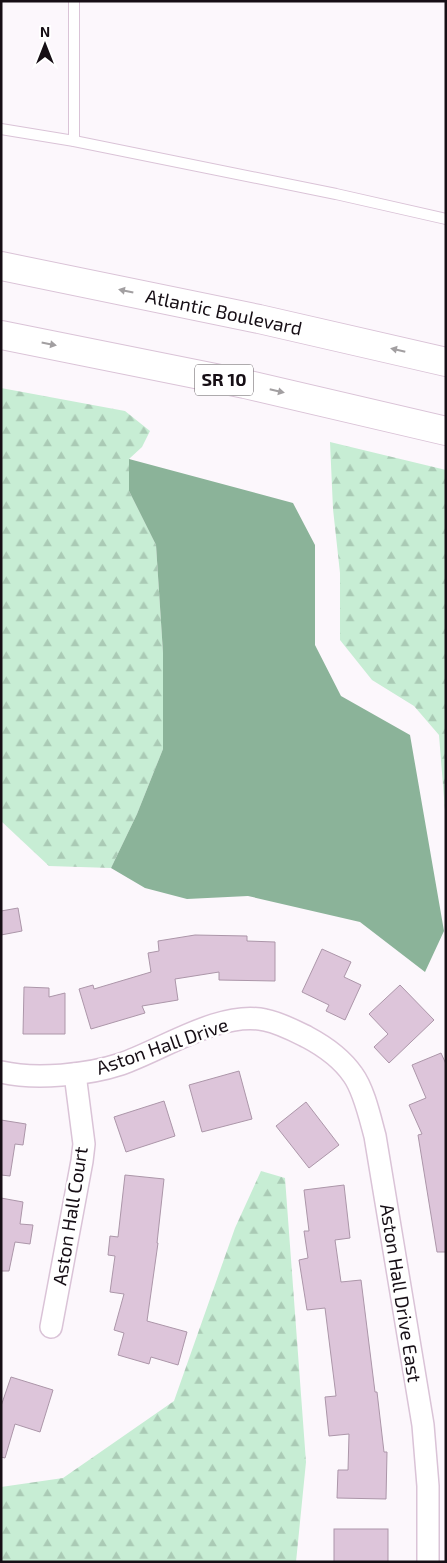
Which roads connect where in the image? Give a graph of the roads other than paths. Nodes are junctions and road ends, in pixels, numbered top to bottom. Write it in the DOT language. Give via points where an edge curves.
graph roads {
  1 [pos="74,1"];
  2 [pos="1,129"];
  3 [pos="74,141"];
  4 [pos="446,219"];
  5 [pos="1,266"];
  6 [pos="1,334"];
  7 [pos="446,362"];
  8 [pos="446,431"];
  9 [pos="318,1043"];
  10 [pos="1,1072"];
  11 [pos="75,1074"];
  12 [pos="51,1327"];
  13 [pos="428,1562"];
  1 -- 3 [label="lane"];
  2 -- 3 [label="lane"];
  3 -- 4 [label="lane"];
  7 -- 5 [label="highway, Atlantic Boulevard, one-way" via="259,319"];
  6 -- 8 [label="highway, SR 10, one-way" via="245,384"];
  9 -- 11 [label="street, Aston Hall Drive" via="284,1025 263,1019 240,1019 210,1026 120,1064"];
  9 -- 13 [label="street, Aston Hall Drive East" via="354,1076 375,1136 422,1425 428,1486"];
  10 -- 11 [label="street, Aston Hall Drive" via="16,1076"];
  11 -- 12 [label="street, Aston Hall Court" via="84,1144"];
}
